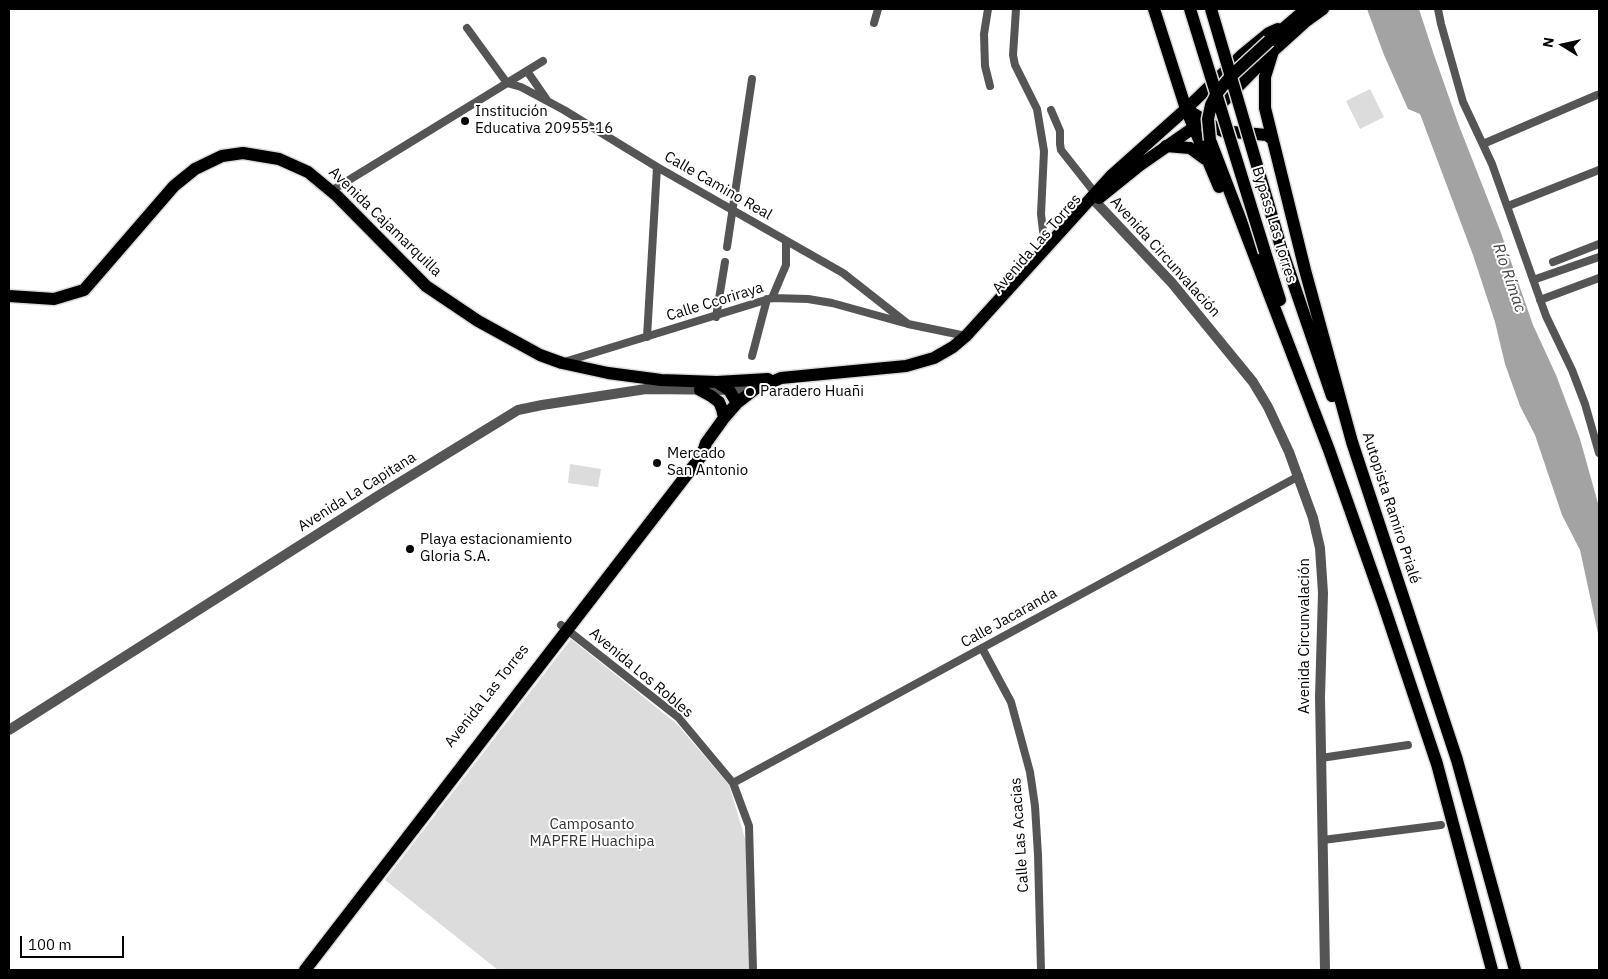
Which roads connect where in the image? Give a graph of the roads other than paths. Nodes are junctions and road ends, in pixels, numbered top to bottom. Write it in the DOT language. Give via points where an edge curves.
graph roads {
  1 [pos="878,9"];
  2 [pos="988,9"];
  3 [pos="1016,9"];
  4 [pos="1154,9"];
  5 [pos="1190,9"];
  6 [pos="1212,9"];
  7 [pos="1438,9"];
  8 [pos="1314,10"];
  9 [pos="874,23"];
  10 [pos="1285,27"];
  11 [pos="467,28"];
  12 [pos="1271,46"];
  13 [pos="543,61"];
  14 [pos="527,71"];
  15 [pos="752,79"];
  16 [pos="507,83"];
  17 [pos="990,86"];
  18 [pos="1597,95"];
  19 [pos="547,101"];
  20 [pos="1186,109"];
  21 [pos="1051,110"];
  22 [pos="1205,120"];
  23 [pos="1193,128"];
  24 [pos="1272,140"];
  25 [pos="1483,144"];
  26 [pos="1166,146"];
  27 [pos="1206,160"];
  28 [pos="656,167"];
  29 [pos="1599,170"];
  30 [pos="331,191"];
  31 [pos="1094,197"];
  32 [pos="1508,206"];
  33 [pos="733,210"];
  34 [pos="786,241"];
  35 [pos="1048,244"];
  36 [pos="1599,244"];
  37 [pos="728,247"];
  38 [pos="1599,257"];
  39 [pos="725,262"];
  40 [pos="1553,262"];
  41 [pos="1599,278"];
  42 [pos="1533,280"];
  43 [pos="9,296"];
  44 [pos="770,299"];
  45 [pos="1540,300"];
  46 [pos="716,317"];
  47 [pos="908,324"];
  48 [pos="966,336"];
  49 [pos="647,337"];
  50 [pos="1288,342"];
  51 [pos="752,356"];
  52 [pos="562,363"];
  53 [pos="781,378"];
  54 [pos="717,382"];
  55 [pos="757,388"];
  56 [pos="700,390"];
  57 [pos="729,390"];
  58 [pos="737,403"];
  59 [pos="724,418"];
  60 [pos="1352,442"];
  61 [pos="1329,450"];
  62 [pos="1599,453"];
  63 [pos="1299,476"];
  64 [pos="564,628"];
  65 [pos="982,648"];
  66 [pos="9,730"];
  67 [pos="1408,745"];
  68 [pos="1321,758"];
  69 [pos="733,784"];
  70 [pos="1441,825"];
  71 [pos="1323,840"];
  72 [pos="296,970"];
  73 [pos="306,970"];
  74 [pos="752,970"];
  75 [pos="1040,970"];
  76 [pos="1325,970"];
  77 [pos="1492,970"];
  78 [pos="1515,970"];
  1 -- 9 [label="street"];
  2 -- 17 [label="street" via="984,34 985,66"];
  3 -- 35 [label="street" via="1013,55 1037,108 1044,151 1041,214"];
  4 -- 20 [label="main road"];
  5 -- 61 [label="main road, Bypass Las Torres, bridge"];
  6 -- 60 [label="main road, Bypass Las Torres, bridge" via="1281,247 1334,402"];
  7 -- 25 [label="street" via="1463,102"];
  8 -- 10 [label="main road, Avenida Las Torres"];
  8 -- 12 [label="main road, Avenida Las Torres"];
  10 -- 12 [label="main road"];
  10 -- 20 [label="main road, Avenida Las Torres" via="1260,40"];
  11 -- 16 [label="street"];
  12 -- 22 [label="main road, Avenida Las Torres"];
  12 -- 24 [label="main road, Autopista Ramiro Prialé" via="1264,92"];
  12 -- 50 [label="main road, bridge" via="1231,76 1217,93 1208,127 1216,160"];
  13 -- 14 [label="street"];
  14 -- 16 [label="street"];
  14 -- 19 [label="street"];
  15 -- 33 [label="street"];
  16 -- 19 [label="street, Calle Camino Real"];
  16 -- 30 [label="street"];
  18 -- 25 [label="street"];
  19 -- 28 [label="street, Calle Camino Real"];
  20 -- 22 [label="main road"];
  20 -- 23 [label="main road"];
  20 -- 31 [label="main road, Avenida Las Torres" via="1111,176"];
  21 -- 31 [label="street" via="1060,131 1061,150"];
  22 -- 23 [label="main road, Avenida Las Torres"];
  22 -- 24 [label="main road" via="1226,132 1264,135"];
  23 -- 26 [label="main road, Avenida Las Torres"];
  23 -- 27 [label="main road"];
  24 -- 60 [label="main road, Autopista Ramiro Prialé"];
  25 -- 32 [label="street"];
  26 -- 27 [label="main road" via="1190,148"];
  26 -- 31 [label="main road, Avenida Las Torres"];
  27 -- 50 [label="main road" via="1264,295"];
  28 -- 33 [label="street, Calle Camino Real"];
  28 -- 49 [label="street"];
  29 -- 32 [label="street"];
  30 -- 43 [label="main road, Avenida Cajamarquilla" via="308,172 279,159 243,153 222,156 195,169 174,186 84,290 54,299"];
  30 -- 52 [label="main road, Avenida Cajamarquilla" via="426,286 485,325 540,356"];
  31 -- 35 [label="main road, Avenida Las Torres"];
  31 -- 55 [label="main road, Avenida Las Torres" via="985,326 945,359 903,373"];
  31 -- 63 [label="street, Avenida Circunvalación" via="1253,382"];
  32 -- 42 [label="street"];
  33 -- 34 [label="street, Calle Camino Real"];
  33 -- 37 [label="street"];
  34 -- 44 [label="street" via="786,265"];
  34 -- 47 [label="street, Calle Camino Real" via="844,273"];
  35 -- 48 [label="main road, Avenida Las Torres"];
  36 -- 40 [label="street"];
  38 -- 42 [label="street"];
  39 -- 46 [label="street"];
  41 -- 45 [label="street"];
  42 -- 45 [label="street"];
  44 -- 46 [label="street, Calle Ccoriraya"];
  44 -- 47 [label="street, Calle Ccoriraya" via="832,303"];
  44 -- 51 [label="street"];
  45 -- 62 [label="street" via="1572,370"];
  46 -- 49 [label="street, Calle Ccoriraya"];
  47 -- 48 [label="street, Calle Ccoriraya"];
  48 -- 53 [label="main road, Avenida Las Torres" via="940,356 915,365"];
  49 -- 52 [label="street, Calle Ccoriraya"];
  50 -- 61 [label="main road"];
  52 -- 54 [label="main road, Avenida Cajamarquilla" via="661,380"];
  53 -- 54 [label="main road, Avenida Cajamarquilla"];
  53 -- 55 [label="main road, Avenida Las Torres"];
  54 -- 57 [label="main road"];
  55 -- 57 [label="street, Avenida La Capitana"];
  55 -- 58 [label="main road, Avenida Las Torres"];
  56 -- 57 [label="street, Avenida La Capitana"];
  56 -- 59 [label="main road" via="718,402"];
  56 -- 66 [label="street, Avenida La Capitana" via="646,389 518,410"];
  57 -- 58 [label="main road"];
  58 -- 59 [label="main road, Avenida Las Torres"];
  59 -- 64 [label="main road, Avenida Las Torres"];
  60 -- 78 [label="main road, Autopista Ramiro Prialé" via="1446,724"];
  61 -- 77 [label="main road" via="1436,764"];
  63 -- 65 [label="street, Calle Jacaranda"];
  63 -- 68 [label="street, Avenida Circunvalación" via="1313,518 1321,560"];
  64 -- 69 [label="street, Avenida Los Robles" via="678,717"];
  64 -- 72 [label="main road, Avenida Las Torres"];
  64 -- 73 [label="main road, Avenida Las Torres"];
  65 -- 69 [label="street, Calle Jacaranda"];
  65 -- 75 [label="street, Calle Las Acacias" via="1011,702 1030,772 1038,855"];
  67 -- 68 [label="street"];
  68 -- 71 [label="street, Avenida Circunvalación"];
  69 -- 74 [label="street, Avenida Los Robles" via="750,826"];
  70 -- 71 [label="street"];
  71 -- 76 [label="street, Avenida Circunvalación"];
}
